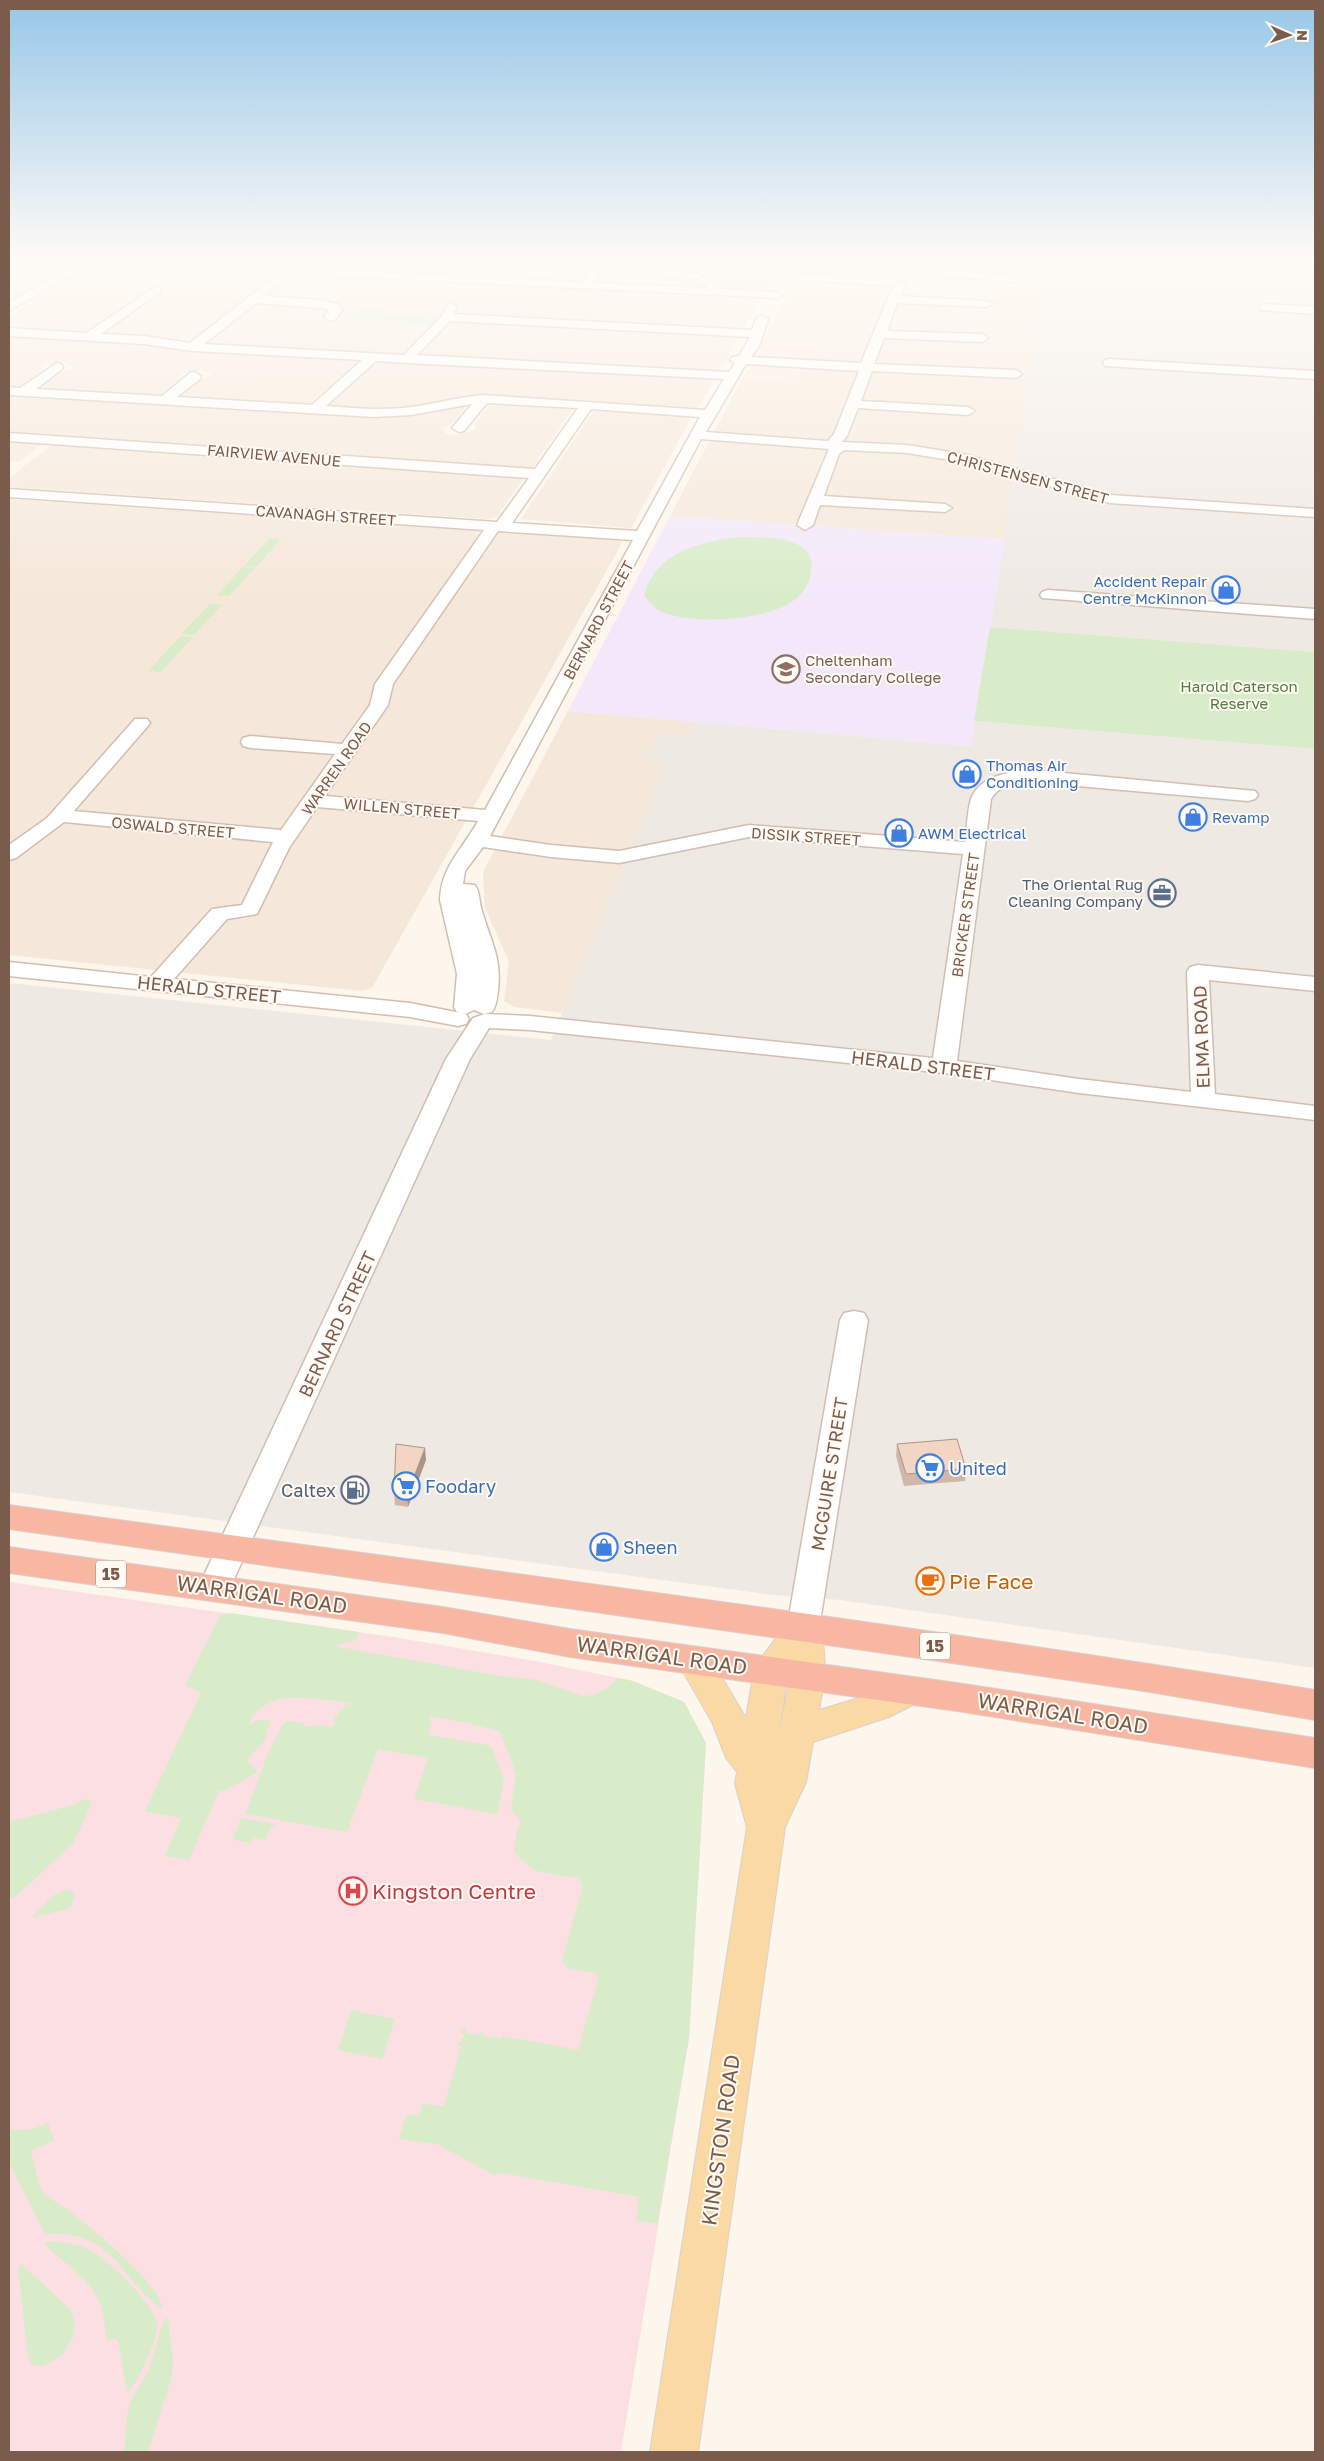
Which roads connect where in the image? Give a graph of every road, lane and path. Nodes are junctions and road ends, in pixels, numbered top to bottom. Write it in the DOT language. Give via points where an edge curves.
graph roads {
  1 [pos="49,373"];
  2 [pos="354,373"];
  3 [pos="670,373"];
  4 [pos="732,373"];
  5 [pos="865,373"];
  6 [pos="987,373"];
  7 [pos="1278,373"];
  8 [pos="1016,374"];
  9 [pos="1315,375"];
  10 [pos="195,376"];
  11 [pos="730,376"];
  12 [pos="9,391"];
  13 [pos="23,392"];
  14 [pos="165,400"];
  15 [pos="483,400"];
  16 [pos="852,404"];
  17 [pos="587,405"];
  18 [pos="316,410"];
  19 [pos="968,411"];
  20 [pos="709,414"];
  21 [pos="459,428"];
  22 [pos="697,435"];
  23 [pos="9,437"];
  24 [pos="837,444"];
  25 [pos="539,474"];
  26 [pos="15,494"];
  27 [pos="814,500"];
  28 [pos="9,504"];
  29 [pos="945,508"];
  30 [pos="1315,513"];
  31 [pos="805,525"];
  32 [pos="498,526"];
  33 [pos="642,536"];
  34 [pos="1048,595"];
  35 [pos="1315,614"];
  36 [pos="141,723"];
  37 [pos="250,742"];
  38 [pos="349,750"];
  39 [pos="1248,795"];
  40 [pos="314,801"];
  41 [pos="59,816"];
  42 [pos="491,816"];
  43 [pos="288,837"];
  44 [pos="476,845"];
  45 [pos="975,849"];
  46 [pos="9,854"];
  47 [pos="9,969"];
  48 [pos="157,984"];
  49 [pos="1315,984"];
  50 [pos="474,1015"];
  51 [pos="458,1059"];
  52 [pos="944,1066"];
  53 [pos="1203,1100"];
  54 [pos="1315,1112"];
  55 [pos="854,1320"];
  56 [pos="9,1517"];
  57 [pos="234,1548"];
  58 [pos="9,1560"];
  59 [pos="214,1588"];
  60 [pos="803,1628"];
  61 [pos="694,1661"];
  62 [pos="771,1671"];
  63 [pos="808,1677"];
  64 [pos="909,1691"];
  65 [pos="1315,1705"];
  66 [pos="798,1732"];
  67 [pos="1315,1753"];
  68 [pos="755,1768"];
  69 [pos="766,1827"];
  70 [pos="674,2452"];
  1 -- 13 [label="street"];
  2 -- 18 [label="street"];
  3 -- 11 [label="street"];
  4 -- 11 [label="street, BERNARD STREET"];
  5 -- 16 [label="street"];
  6 -- 8 [label="street"];
  7 -- 9 [label="street"];
  10 -- 14 [label="street"];
  11 -- 20 [label="street, BERNARD STREET"];
  12 -- 13 [label="street"];
  13 -- 14 [label="street"];
  14 -- 18 [label="street"];
  15 -- 17 [label="street"];
  15 -- 18 [label="street" via="458,401 401,412"];
  15 -- 21 [label="street"];
  16 -- 19 [label="street"];
  16 -- 24 [label="street"];
  17 -- 20 [label="street"];
  17 -- 25 [label="street, WARREN ROAD"];
  20 -- 22 [label="street, BERNARD STREET"];
  22 -- 24 [label="street, CHRISTENSEN STREET"];
  22 -- 33 [label="street, BERNARD STREET"];
  23 -- 25 [label="street, FAIRVIEW AVENUE"];
  24 -- 27 [label="street"];
  24 -- 30 [label="street, CHRISTENSEN STREET" via="908,449 972,459 1110,499"];
  25 -- 32 [label="street, WARREN ROAD"];
  26 -- 28 [label="street"];
  26 -- 32 [label="street, CAVANAGH STREET"];
  27 -- 29 [label="street"];
  27 -- 31 [label="street"];
  32 -- 33 [label="street, CAVANAGH STREET"];
  32 -- 38 [label="street, WARREN ROAD" via="384,684 380,705"];
  33 -- 42 [label="street, BERNARD STREET"];
  34 -- 35 [label="street"];
  36 -- 41 [label="street"];
  37 -- 38 [label="street"];
  38 -- 40 [label="street, WARREN ROAD"];
  39 -- 45 [label="street, BRICKER STREET" via="1038,776 1018,777 982,794"];
  40 -- 42 [label="street, WILLEN STREET"];
  40 -- 43 [label="street, WARREN ROAD"];
  41 -- 43 [label="street, OSWALD STREET"];
  41 -- 46 [label="street" via="50,826"];
  42 -- 44 [label="street, BERNARD STREET"];
  43 -- 48 [label="street, WARREN ROAD" via="279,848 250,910 220,914"];
  44 -- 45 [label="street, DISSIK STREET" via="629,856 750,831"];
  44 -- 50 [label="street, BERNARD STREET" via="468,892 471,914 487,954 489,972"];
  45 -- 52 [label="street, BRICKER STREET"];
  47 -- 48 [label="street, HERALD STREET"];
  48 -- 50 [label="street, HERALD STREET"];
  49 -- 53 [label="street, ELMA ROAD" via="1198,972"];
  50 -- 51 [label="street, BERNARD STREET"];
  50 -- 52 [label="street, HERALD STREET"];
  51 -- 57 [label="street, BERNARD STREET"];
  52 -- 53 [label="street, HERALD STREET"];
  53 -- 54 [label="street, HERALD STREET"];
  55 -- 60 [label="street, MCGUIRE STREET"];
  56 -- 57 [label="highway, 15"];
  57 -- 59 [label="street, BERNARD STREET"];
  57 -- 60 [label="highway, 15"];
  58 -- 59 [label="highway, WARRIGAL ROAD / 15"];
  59 -- 61 [label="highway, WARRIGAL ROAD / 15" via="443,1620"];
  60 -- 62 [label="main road, KINGSTON ROAD"];
  60 -- 63 [label="main road, KINGSTON ROAD"];
  60 -- 65 [label="highway, 15"];
  61 -- 62 [label="highway, WARRIGAL ROAD / 15"];
  61 -- 68 [label="main road" via="728,1718 739,1747"];
  62 -- 63 [label="highway, WARRIGAL ROAD / 15"];
  62 -- 68 [label="main road, KINGSTON ROAD"];
  63 -- 64 [label="highway, WARRIGAL ROAD / 15"];
  63 -- 66 [label="main road, KINGSTON ROAD"];
  64 -- 66 [label="main road" via="876,1707"];
  64 -- 67 [label="highway, WARRIGAL ROAD / 15"];
  66 -- 69 [label="main road, KINGSTON ROAD" via="788,1782"];
  68 -- 69 [label="main road, KINGSTON ROAD" via="753,1784"];
  69 -- 70 [label="main road, KINGSTON ROAD"];
}
